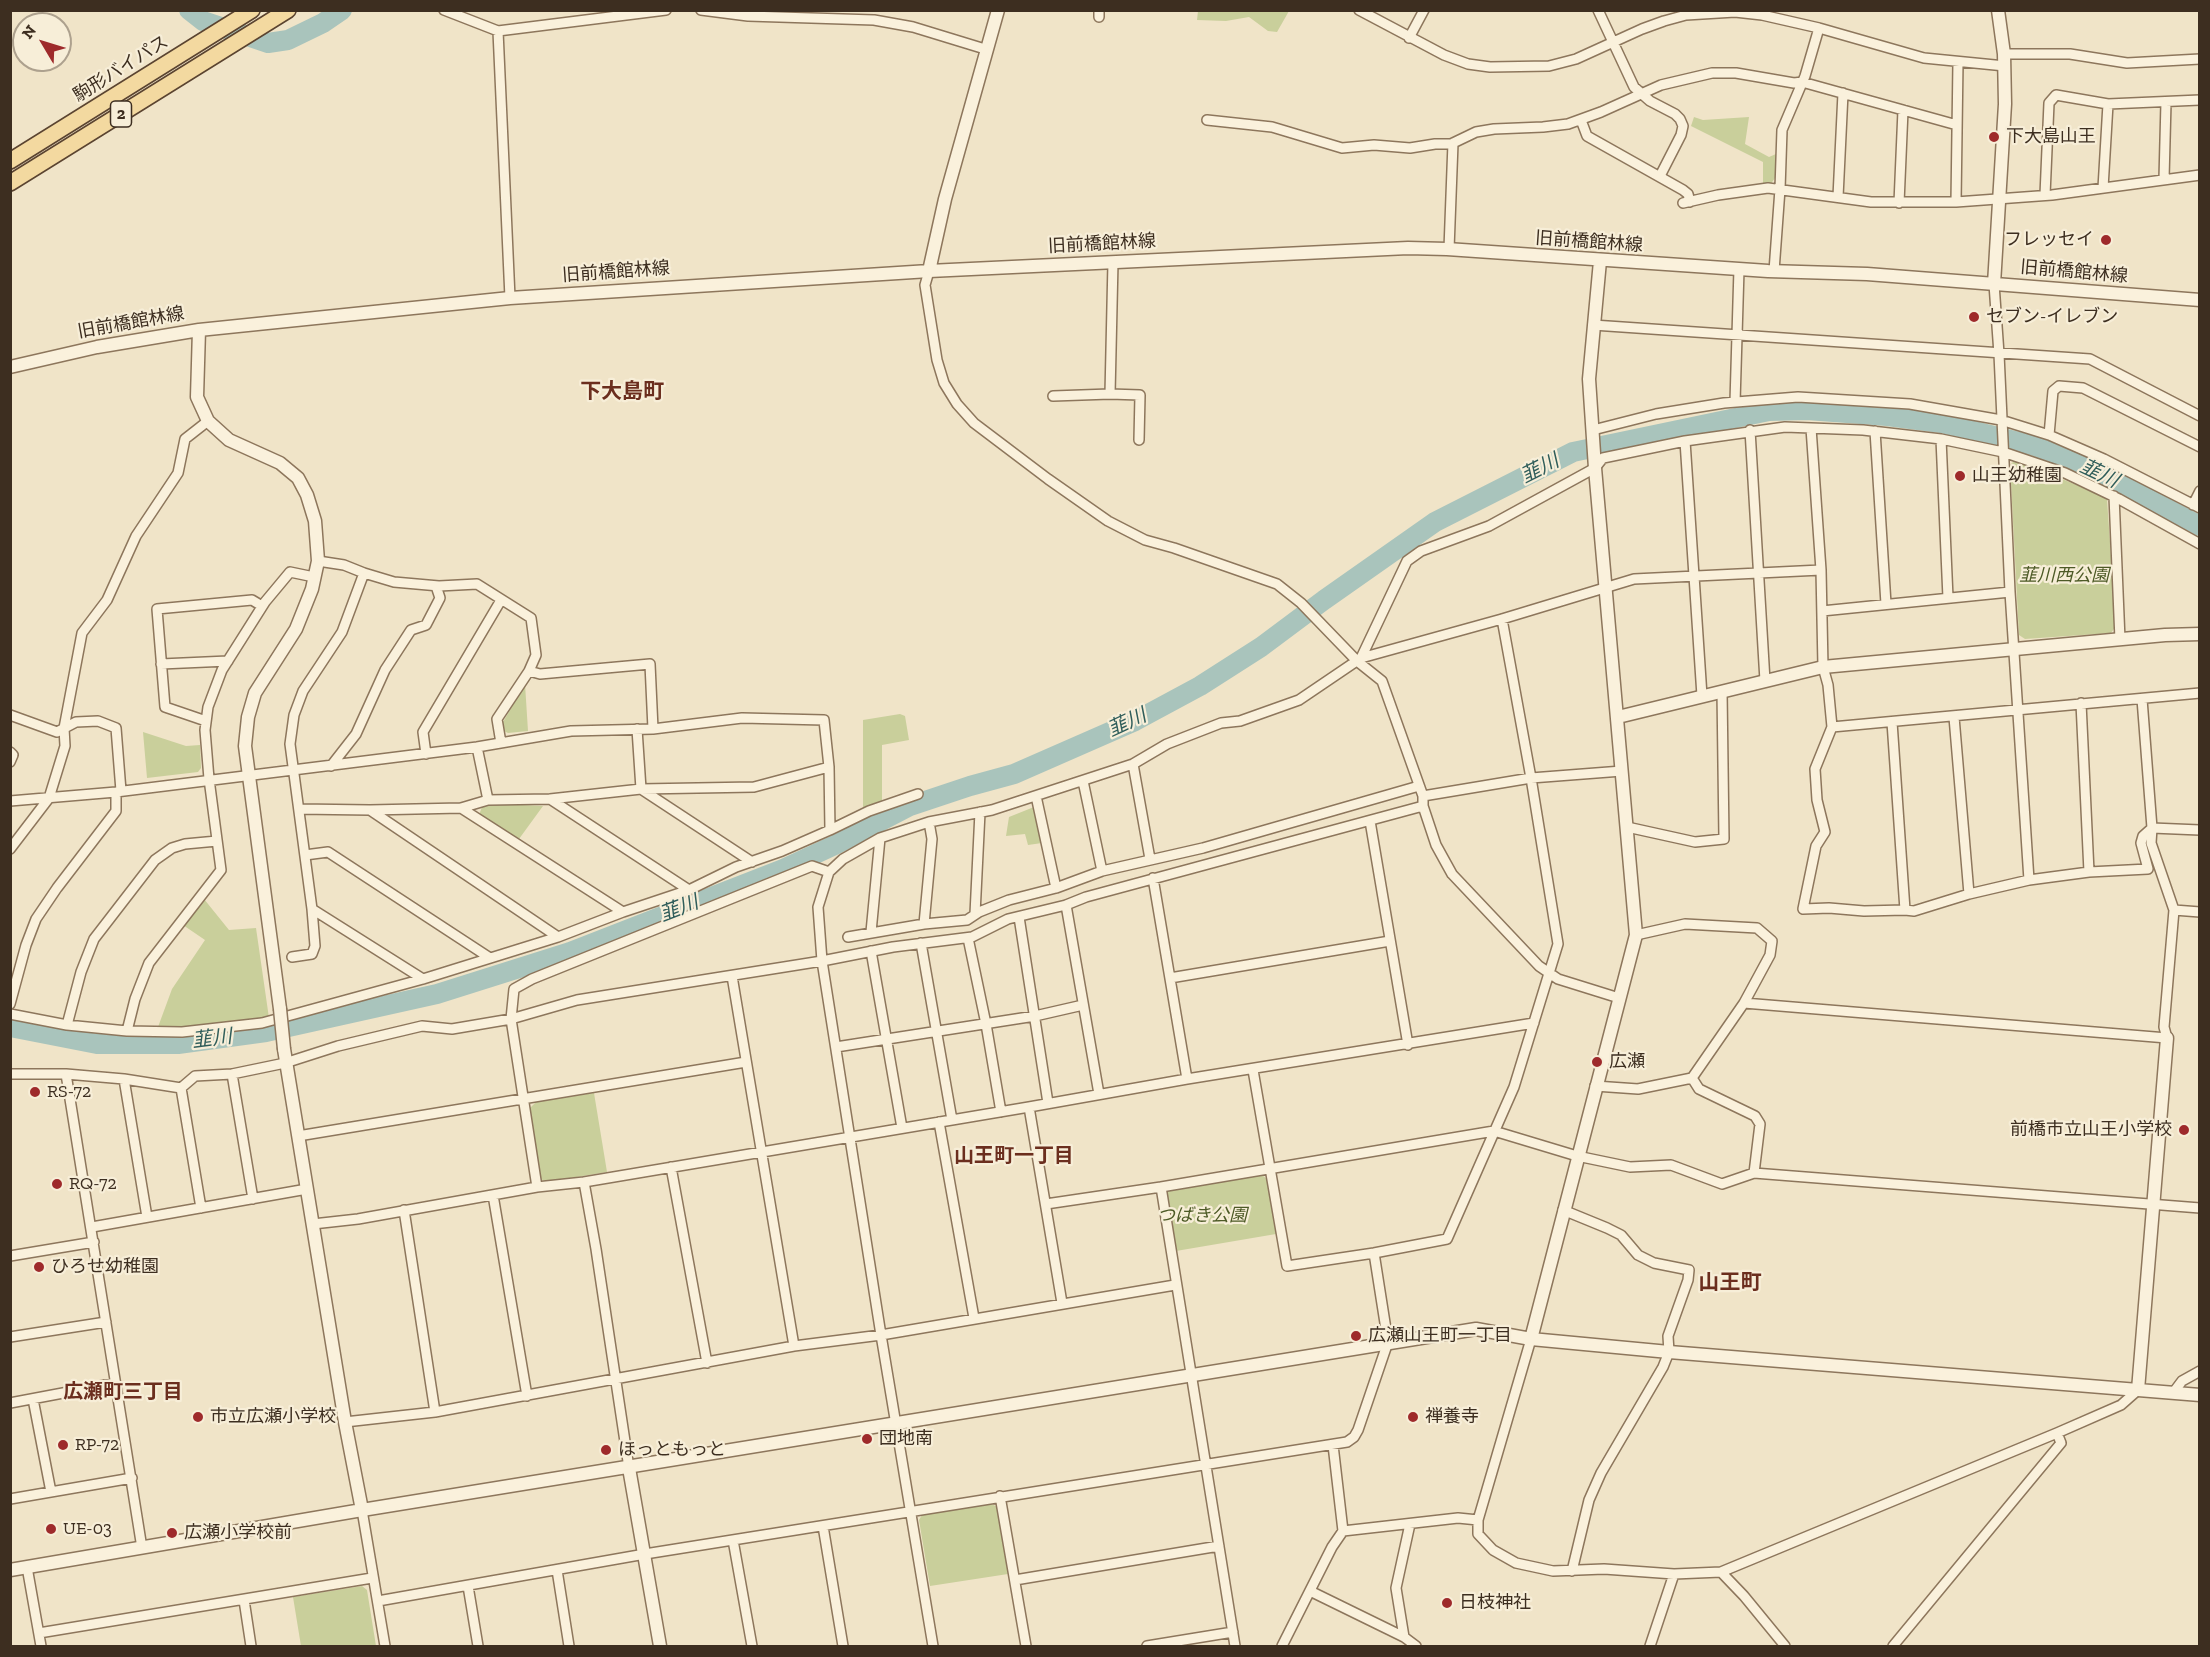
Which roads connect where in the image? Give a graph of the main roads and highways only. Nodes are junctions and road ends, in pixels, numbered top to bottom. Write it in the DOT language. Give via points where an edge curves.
graph roads {
  1 [pos="288,10"];
  2 [pos="247,14"];
  3 [pos="10,161"];
  4 [pos="10,183"];
  1 -- 4 [label="main road, 2"];
  2 -- 3 [label="main road, 駒形バイパス / 2"];
}
